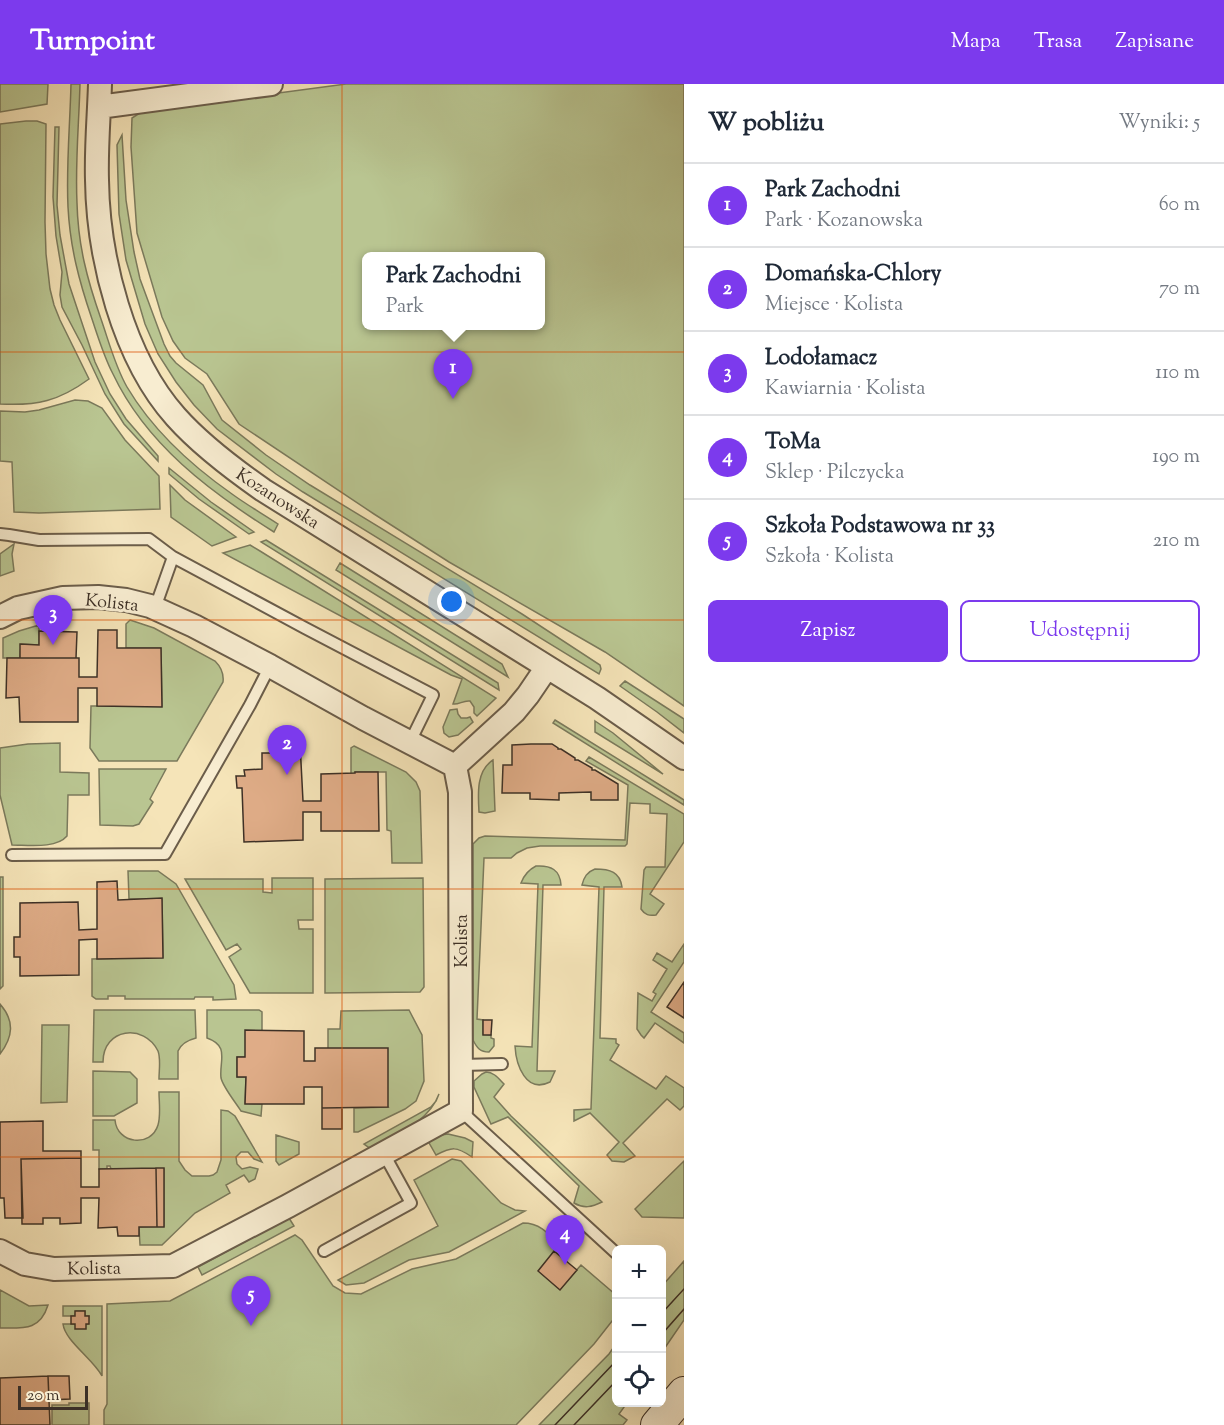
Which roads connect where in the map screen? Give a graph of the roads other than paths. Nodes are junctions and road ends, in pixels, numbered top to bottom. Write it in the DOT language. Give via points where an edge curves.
graph roads {
  1 [pos="100,84"];
  2 [pos="144,84"];
  3 [pos="271,84"];
  4 [pos="161,99"];
  5 [pos="99,107"];
  6 [pos="0,534"];
  7 [pos="173,557"];
  8 [pos="154,608"];
  9 [pos="0,617"];
  10 [pos="270,666"];
  11 [pos="547,667"];
  12 [pos="410,742"];
  13 [pos="684,758"];
  14 [pos="455,766"];
  15 [pos="12,855"];
  16 [pos="502,1064"];
  17 [pos="461,1065"];
  18 [pos="461,1111"];
  19 [pos="384,1154"];
  20 [pos="612,1249"];
  21 [pos="0,1251"];
  22 [pos="324,1251"];
  23 [pos="684,1393"];
  24 [pos="657,1425"];
  1 -- 5 [label="street, Kozanowska"];
  2 -- 4 [label="street"];
  3 -- 4 [label="street"];
  4 -- 5 [label="street"];
  5 -- 11 [label="street, Kozanowska" via="98,208 110,280 142,368 176,418 263,490"];
  6 -- 7 [label="lane" via="39,540 149,539"];
  7 -- 8 [label="lane"];
  7 -- 12 [label="lane" via="433,695"];
  8 -- 9 [label="street, Kolista" via="126,600 63,598 18,608"];
  8 -- 10 [label="street, Kolista"];
  10 -- 12 [label="street, Kolista"];
  10 -- 15 [label="lane" via="165,854"];
  11 -- 13 [label="street, Kozanowska"];
  11 -- 14 [label="street" via="514,712"];
  12 -- 14 [label="street, Kolista"];
  14 -- 17 [label="street, Kolista" via="460,792"];
  16 -- 17 [label="lane"];
  17 -- 18 [label="street, Kolista"];
  18 -- 19 [label="street, Kolista"];
  18 -- 20 [label="lane"];
  19 -- 21 [label="street, Kolista" via="173,1266 54,1269 25,1264"];
  19 -- 22 [label="lane" via="411,1203"];
  23 -- 24 [label="street"];
}
